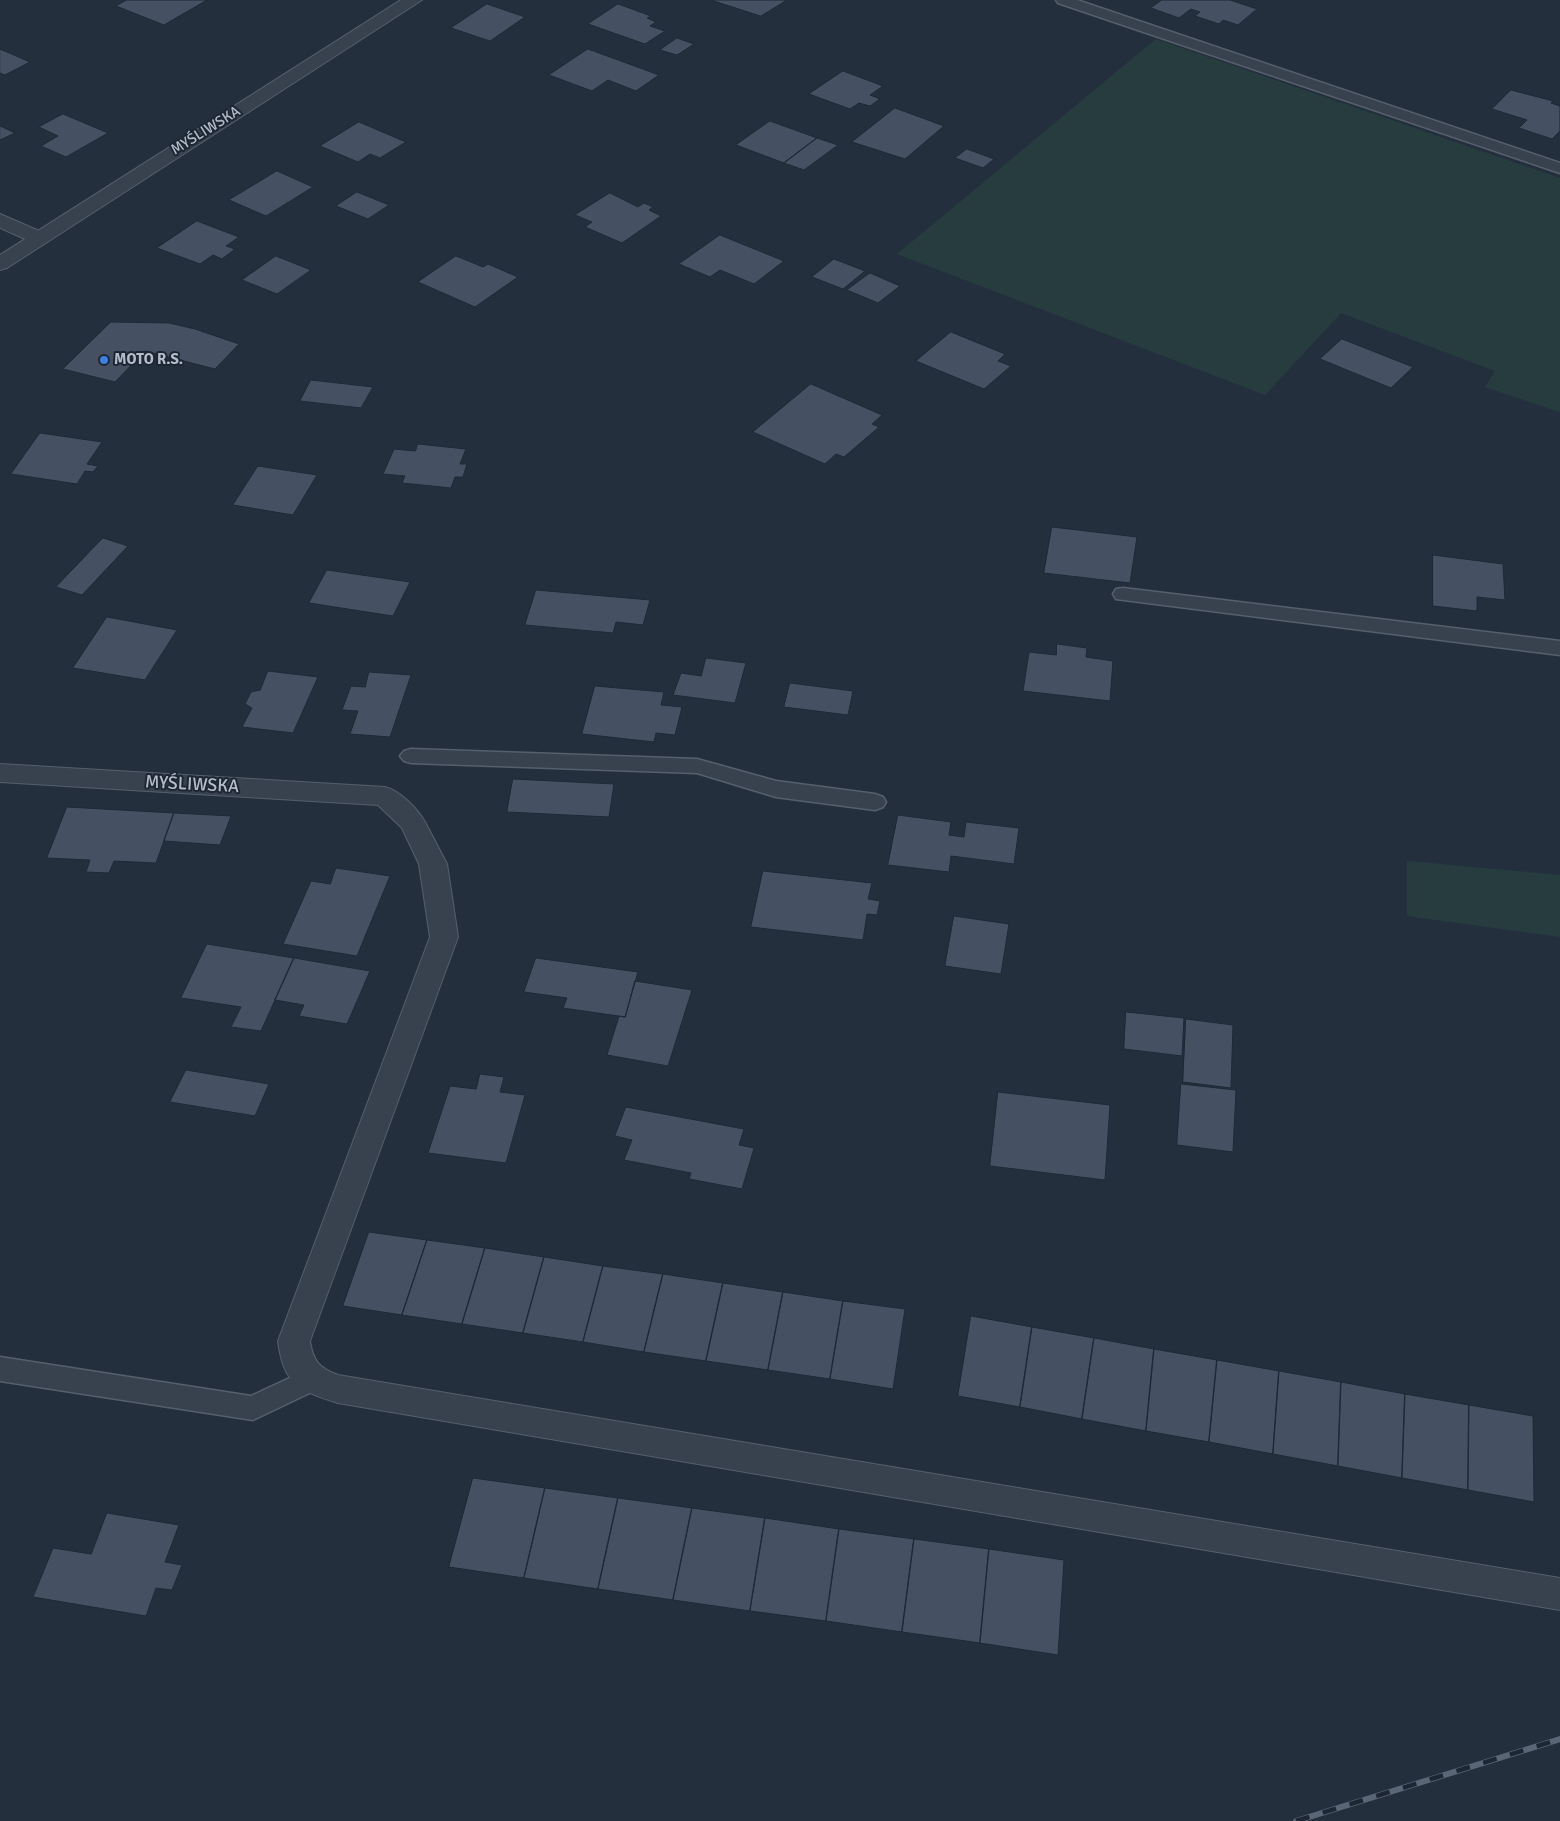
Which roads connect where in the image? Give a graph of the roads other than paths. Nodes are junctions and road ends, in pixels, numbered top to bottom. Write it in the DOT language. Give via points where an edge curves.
graph roads {
  1 [pos="413,0"];
  2 [pos="1063,0"];
  3 [pos="1560,168"];
  4 [pos="0,220"];
  5 [pos="39,238"];
  6 [pos="0,264"];
  7 [pos="1123,594"];
  8 [pos="1560,648"];
  9 [pos="411,756"];
  10 [pos="0,773"];
  11 [pos="875,802"];
  12 [pos="0,1369"];
  13 [pos="311,1380"];
  14 [pos="1560,1594"];
  1 -- 5 [label="street, MYŚLIWSKA"];
  2 -- 3 [label="lane"];
  4 -- 5 [label="street"];
  5 -- 6 [label="street, MYŚLIWSKA"];
  7 -- 8 [label="lane"];
  9 -- 11 [label="lane" via="697,766 776,790"];
  10 -- 13 [label="street, MYŚLIWSKA" via="384,796 412,822 433,864 444,937 294,1341 296,1362"];
  12 -- 13 [label="lane" via="253,1408"];
  13 -- 14 [label="street" via="347,1391"];
}
